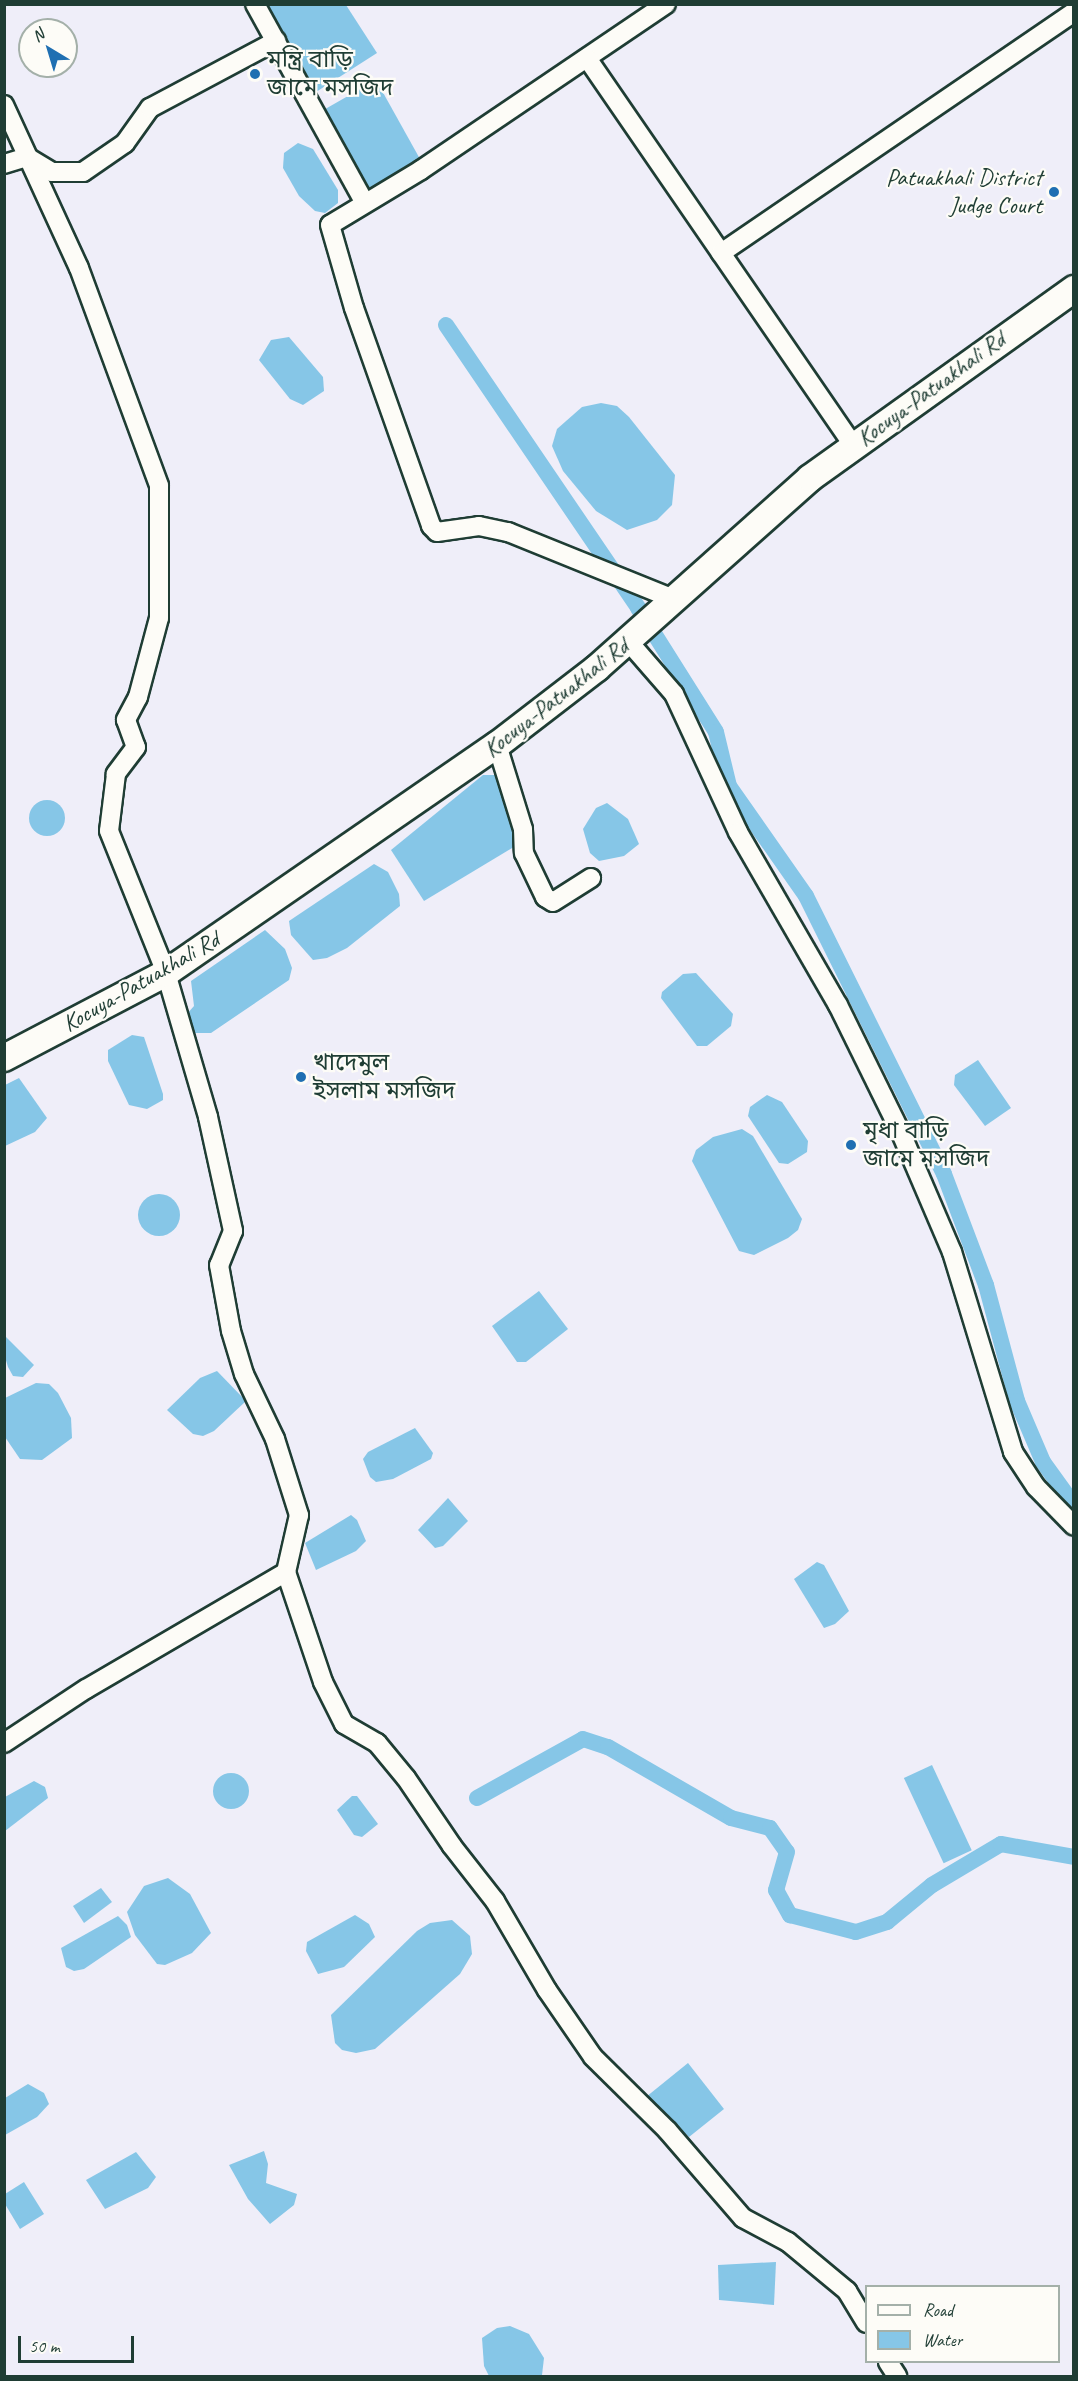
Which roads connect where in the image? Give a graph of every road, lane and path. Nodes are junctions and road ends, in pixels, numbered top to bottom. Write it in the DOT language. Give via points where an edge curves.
graph roads {
  1 [pos="255,4"];
  2 [pos="666,4"];
  3 [pos="1074,12"];
  4 [pos="276,41"];
  5 [pos="587,58"];
  6 [pos="4,105"];
  7 [pos="27,157"];
  8 [pos="4,164"];
  9 [pos="365,203"];
  10 [pos="721,253"];
  11 [pos="1074,289"];
  12 [pos="853,445"];
  13 [pos="669,605"];
  14 [pos="628,642"];
  15 [pos="497,745"];
  16 [pos="591,878"];
  17 [pos="166,973"];
  18 [pos="4,1058"];
  19 [pos="1074,1526"];
  20 [pos="286,1572"];
  21 [pos="4,1743"];
  22 [pos="865,2320"];
  23 [pos="889,2363"];
  24 [pos="897,2376"];
  1 -- 4 [label="street"];
  2 -- 5 [label="street"];
  3 -- 10 [label="street"];
  4 -- 7 [label="street" via="150,108 125,143 83,172 52,172"];
  4 -- 9 [label="street"];
  5 -- 9 [label="street"];
  5 -- 10 [label="street"];
  6 -- 7 [label="street"];
  7 -- 8 [label="street"];
  7 -- 17 [label="street" via="79,268 159,486 159,618 138,697 126,720 136,747 116,774 109,831"];
  9 -- 13 [label="street" via="330,225 354,308 431,526 437,532 479,526 508,532 630,582"];
  10 -- 12 [label="street"];
  11 -- 12 [label="main road, Kocuya-Patuakhali Rd"];
  12 -- 13 [label="main road, Kocuya-Patuakhali Rd" via="747,531"];
  13 -- 14 [label="main road, Kocuya-Patuakhali Rd"];
  14 -- 15 [label="main road, Kocuya-Patuakhali Rd"];
  14 -- 19 [label="street" via="674,694 738,832 838,1005 901,1134 952,1252 1013,1452 1036,1487"];
  15 -- 16 [label="street" via="523,829 524,853 544,897 554,902"];
  15 -- 17 [label="main road, Kocuya-Patuakhali Rd"];
  17 -- 18 [label="main road, Kocuya-Patuakhali Rd"];
  17 -- 20 [label="street" via="208,1117 233,1231 219,1265 231,1331 244,1374 275,1439 299,1515"];
  20 -- 21 [label="street" via="86,1689"];
  20 -- 22 [label="street" via="323,1682 344,1724 377,1743 406,1778 495,1901 593,2057 667,2130 743,2218 788,2242 847,2291"];
  23 -- 24 [label="street"];
}
